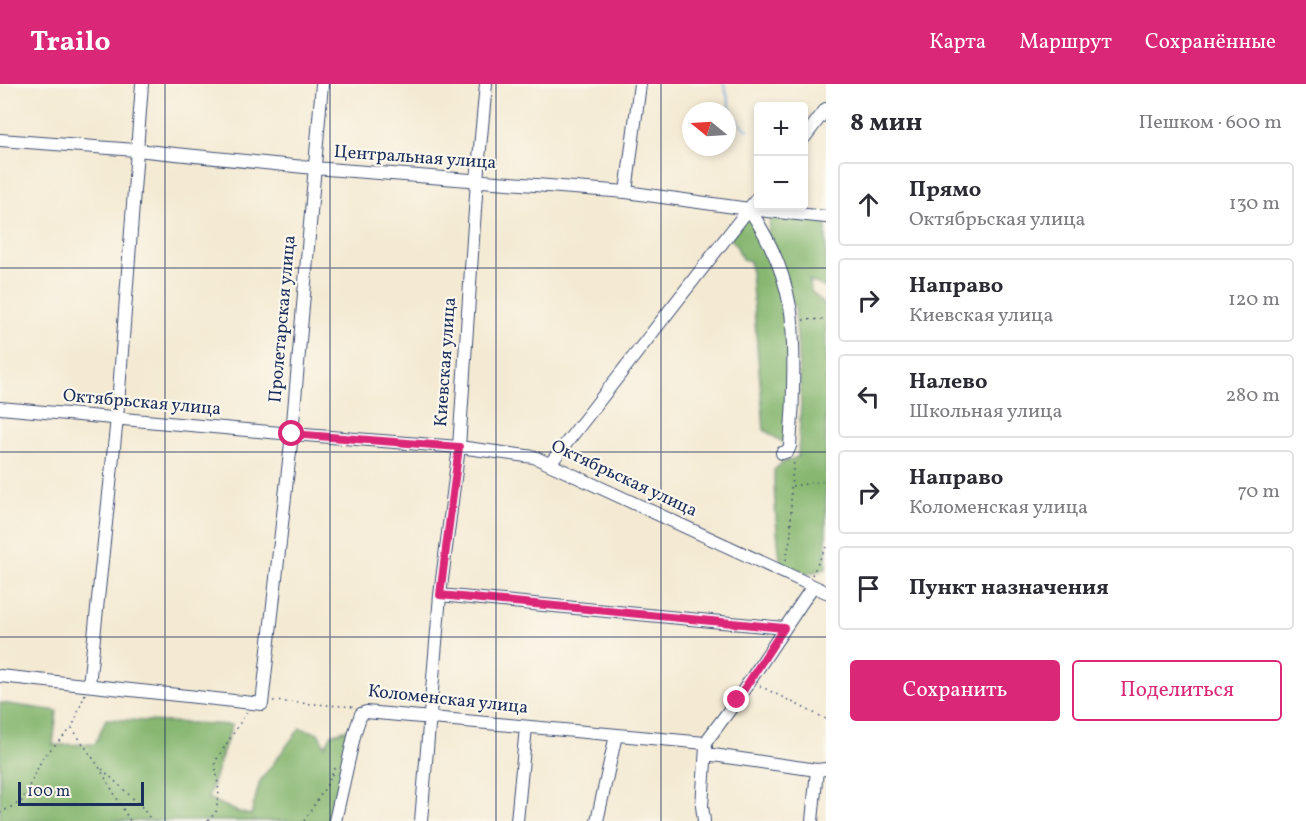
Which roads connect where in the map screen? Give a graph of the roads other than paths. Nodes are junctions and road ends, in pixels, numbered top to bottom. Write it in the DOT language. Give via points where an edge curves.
graph roads {
  1 [pos="142,84"];
  2 [pos="322,84"];
  3 [pos="486,84"];
  4 [pos="640,84"];
  5 [pos="826,109"];
  6 [pos="808,133"];
  7 [pos="0,140"];
  8 [pos="136,150"];
  9 [pos="314,168"];
  10 [pos="477,180"];
  11 [pos="626,192"];
  12 [pos="754,202"];
  13 [pos="749,209"];
  14 [pos="826,217"];
  15 [pos="0,408"];
  16 [pos="117,418"];
  17 [pos="292,434"];
  18 [pos="459,447"];
  19 [pos="782,453"];
  20 [pos="550,464"];
  21 [pos="810,585"];
  22 [pos="826,592"];
  23 [pos="440,595"];
  24 [pos="784,628"];
  25 [pos="0,676"];
  26 [pos="89,685"];
  27 [pos="429,718"];
  28 [pos="526,727"];
  29 [pos="616,735"];
  30 [pos="706,749"];
  31 [pos="823,767"];
  32 [pos="335,821"];
  33 [pos="421,821"];
  34 [pos="517,821"];
  35 [pos="597,821"];
  36 [pos="704,821"];
  37 [pos="812,821"];
  1 -- 8 [label="street"];
  2 -- 9 [label="street, Пролетарская улица"];
  3 -- 10 [label="street, Киевская улица"];
  4 -- 11 [label="street"];
  5 -- 6 [label="street"];
  7 -- 8 [label="street, Центральная улица"];
  8 -- 9 [label="street, Центральная улица"];
  8 -- 16 [label="street"];
  9 -- 10 [label="street, Центральная улица"];
  9 -- 17 [label="street, Пролетарская улица"];
  10 -- 11 [label="street, Центральная улица"];
  10 -- 18 [label="street, Киевская улица"];
  11 -- 13 [label="street, Центральная улица"];
  12 -- 13 [label="street"];
  13 -- 14 [label="street, Центральная улица"];
  13 -- 19 [label="street" via="764,230 791,308 794,395 790,446"];
  13 -- 20 [label="street"];
  15 -- 16 [label="street, Октябрьская улица"];
  16 -- 17 [label="street, Октябрьская улица"];
  16 -- 26 [label="street"];
  17 -- 18 [label="street, Октябрьская улица"];
  17 -- 26 [label="street, Пролетарская улица" via="257,702"];
  18 -- 20 [label="street, Октябрьская улица" via="534,457"];
  18 -- 23 [label="street, Киевская улица"];
  20 -- 21 [label="street, Октябрьская улица"];
  21 -- 22 [label="street, Октябрьская улица"];
  21 -- 24 [label="street"];
  23 -- 24 [label="street"];
  23 -- 27 [label="street, Киевская улица"];
  24 -- 30 [label="street"];
  25 -- 26 [label="street"];
  27 -- 28 [label="street, Коломенская улица"];
  27 -- 32 [label="street, Коломенская улица" via="361,714"];
  27 -- 33 [label="street, Киевская улица"];
  28 -- 29 [label="street, Коломенская улица"];
  28 -- 34 [label="street"];
  29 -- 30 [label="street, Коломенская улица"];
  29 -- 35 [label="street"];
  30 -- 31 [label="street, Коломенская улица"];
  30 -- 36 [label="street"];
  31 -- 37 [label="street"];
}
